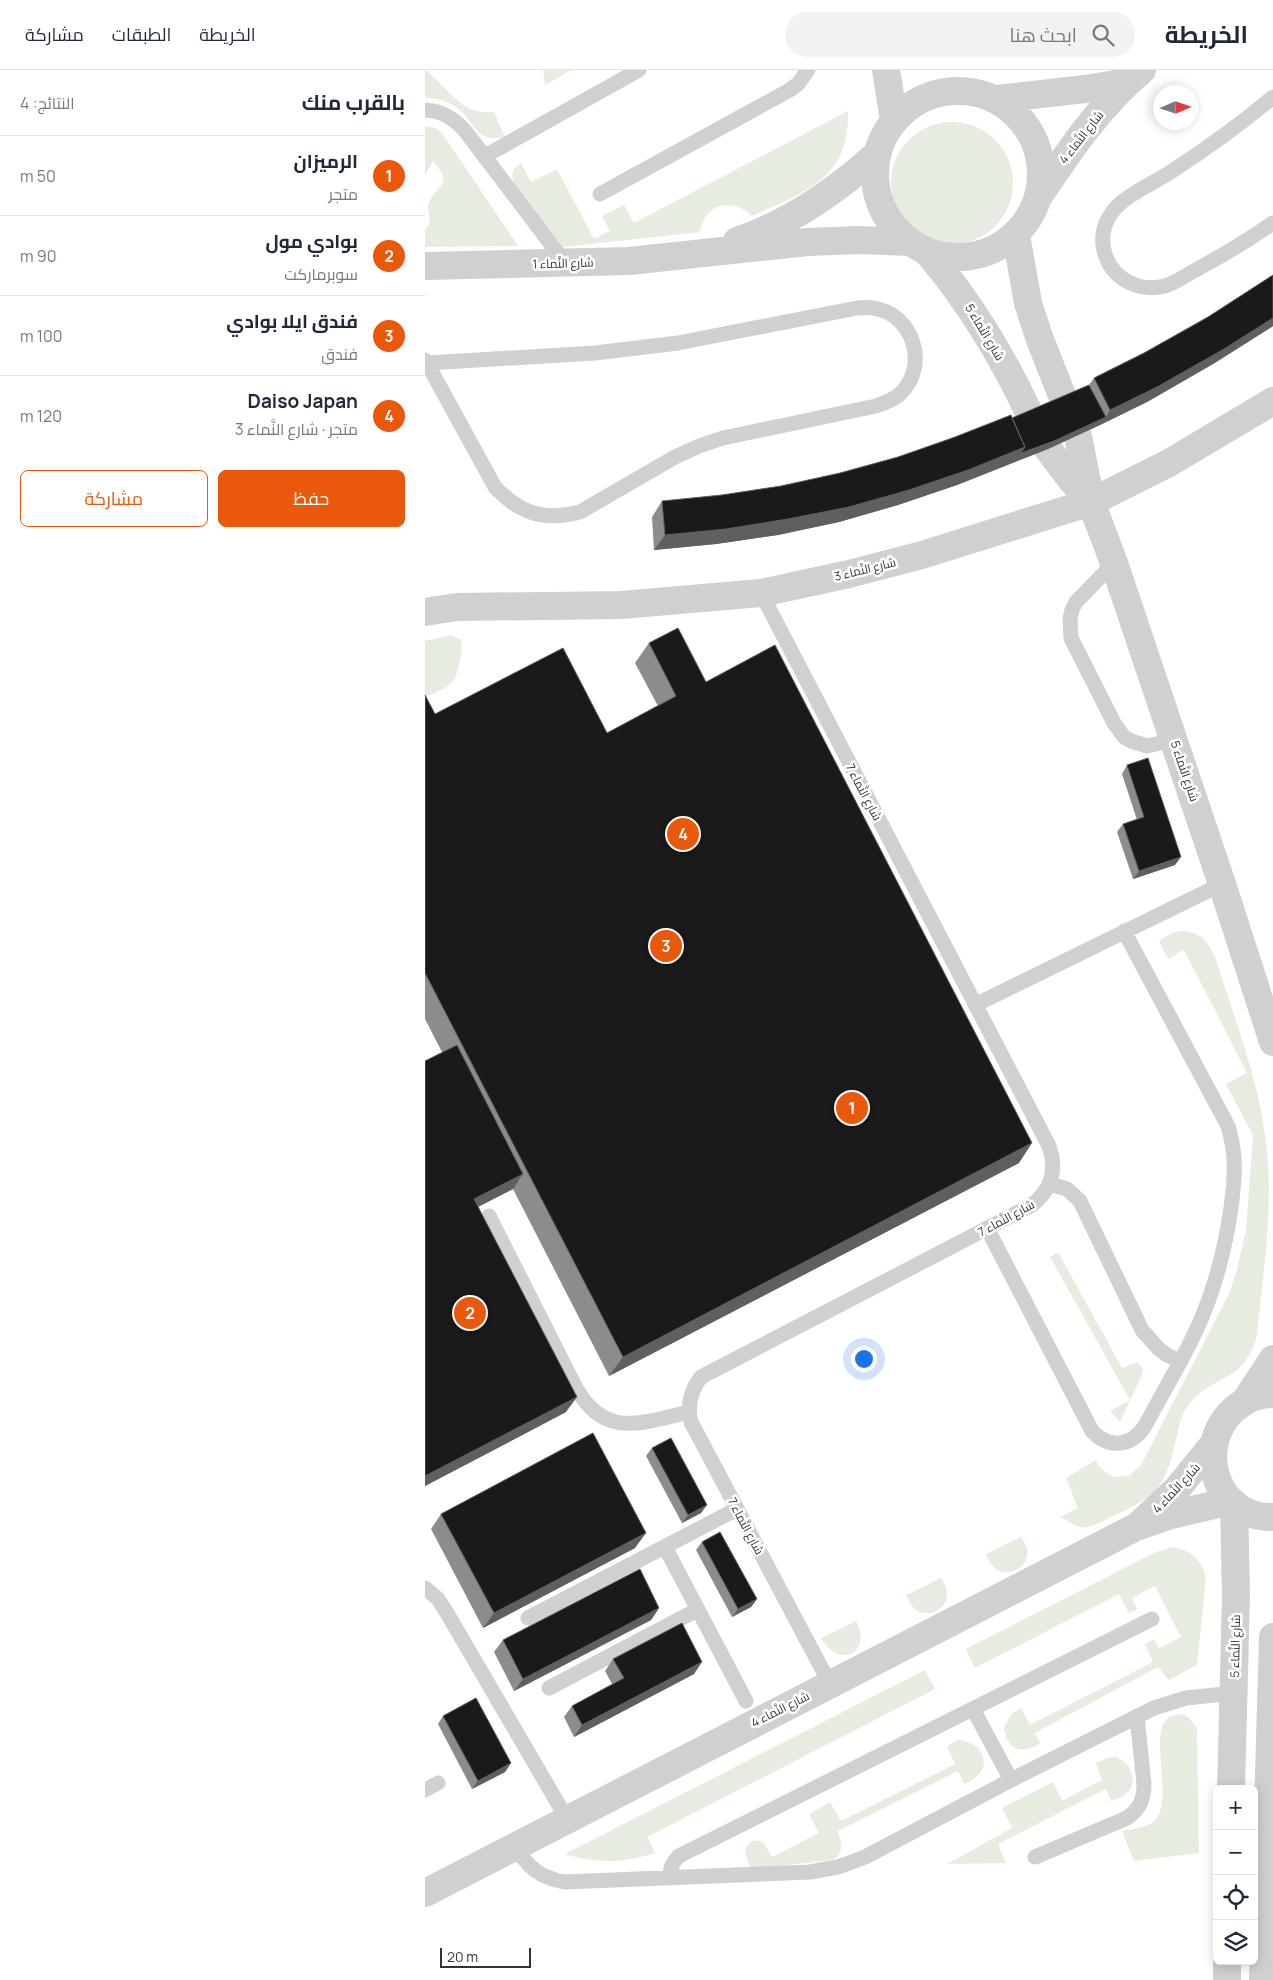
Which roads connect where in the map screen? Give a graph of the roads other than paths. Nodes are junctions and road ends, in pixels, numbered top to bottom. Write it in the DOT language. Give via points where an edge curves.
graph roads {
  1 [pos="639,70"];
  2 [pos="808,70"];
  3 [pos="886,70"];
  4 [pos="958,70"];
  5 [pos="1135,76"];
  6 [pos="986,95"];
  7 [pos="1273,97"];
  8 [pos="425,110"];
  9 [pos="894,120"];
  10 [pos="876,155"];
  11 [pos="485,156"];
  12 [pos="600,194"];
  13 [pos="1039,196"];
  14 [pos="1273,223"];
  15 [pos="1016,236"];
  16 [pos="919,248"];
  17 [pos="700,254"];
  18 [pos="566,264"];
  19 [pos="425,266"];
  20 [pos="426,361"];
  21 [pos="1273,401"];
  22 [pos="1065,403"];
  23 [pos="1031,417"];
  24 [pos="1078,436"];
  25 [pos="1048,449"];
  26 [pos="1091,502"];
  27 [pos="1114,563"];
  28 [pos="761,593"];
  29 [pos="425,612"];
  30 [pos="1174,740"];
  31 [pos="1222,884"];
  32 [pos="1124,931"];
  33 [pos="975,1004"];
  34 [pos="1273,1042"];
  35 [pos="1050,1184"];
  36 [pos="489,1216"];
  37 [pos="987,1228"];
  38 [pos="1273,1359"];
  39 [pos="1180,1361"];
  40 [pos="1273,1394"];
  41 [pos="1246,1400"];
  42 [pos="689,1412"];
  43 [pos="1212,1446"];
  44 [pos="1233,1502"];
  45 [pos="737,1508"];
  46 [pos="1273,1517"];
  47 [pos="1136,1527"];
  48 [pos="665,1547"];
  49 [pos="425,1588"];
  50 [pos="697,1610"];
  51 [pos="527,1618"];
  52 [pos="1152,1619"];
  53 [pos="1273,1637"];
  54 [pos="830,1684"];
  55 [pos="549,1688"];
  56 [pos="1234,1693"];
  57 [pos="746,1702"];
  58 [pos="973,1709"];
  59 [pos="1137,1716"];
  60 [pos="1011,1780"];
  61 [pos="1231,1785"];
  62 [pos="567,1819"];
  63 [pos="515,1847"];
  64 [pos="1035,1857"];
  65 [pos="669,1878"];
  66 [pos="425,1894"];
  67 [pos="1227,1965"];
  68 [pos="1227,1980"];
  69 [pos="1263,1980"];
  1 -- 11 [label="lane"];
  2 -- 12 [label="lane" via="788,91"];
  3 -- 9 [label="street"];
  4 -- 6 [label="street"];
  5 -- 6 [label="street, شارع النَّماء 4" via="1085,90"];
  5 -- 13 [label="street, شارع النَّماء 4" via="1080,137"];
  6 -- 9 [label="street" via="945,91 917,101"];
  6 -- 13 [label="street" via="1016,112 1030,130 1039,151 1042,174"];
  7 -- 14 [label="lane" via="1176,169 1119,203 1105,224 1103,248 1115,272 1126,281 1139,287 1167,286"];
  8 -- 11 [label="lane" via="446,115 457,122"];
  9 -- 10 [label="street"];
  10 -- 16 [label="street" via="874,175 884,213 895,229"];
  10 -- 17 [label="street, شارع النَّماء 1" via="850,179 816,202 743,239"];
  11 -- 18 [label="lane"];
  13 -- 15 [label="street" via="1030,218"];
  15 -- 16 [label="street" via="975,256 953,258"];
  15 -- 22 [label="street" via="1028,304"];
  16 -- 17 [label="street, شارع النَّماء 1" via="859,240"];
  16 -- 23 [label="street, شارع النَّماء 5" via="955,284 977,316"];
  17 -- 18 [label="street, شارع النَّماء 1"];
  18 -- 19 [label="street, شارع النَّماء 1"];
  20 -- 20 [label="lane" via="495,487 520,508 550,516 580,512 675,457 723,438 889,402 909,383 916,358 908,331 899,320 886,311 857,308 677,343 595,353"];
  21 -- 26 [label="street, شارع النَّماء 3" via="1169,464"];
  24 -- 26 [label="street, شارع النَّماء 5"];
  25 -- 26 [label="street, شارع النَّماء 5"];
  26 -- 27 [label="street, شارع النَّماء 5"];
  26 -- 28 [label="street, شارع النَّماء 3" via="913,557"];
  27 -- 30 [label="street, شارع النَّماء 5"];
  27 -- 30 [label="lane" via="1076,602 1069,619 1071,638 1124,737 1147,746"];
  28 -- 29 [label="street, شارع النَّماء 3" via="621,605 457,607"];
  28 -- 33 [label="lane, شارع النَّماء 7"];
  30 -- 31 [label="street, شارع النَّماء 5"];
  31 -- 32 [label="lane"];
  31 -- 34 [label="street, شارع النَّماء 5"];
  32 -- 33 [label="lane"];
  32 -- 39 [label="lane" via="1228,1126 1235,1159 1226,1242 1203,1315"];
  33 -- 35 [label="lane, شارع النَّماء 7" via="1051,1154"];
  35 -- 37 [label="lane, شارع النَّماء 7" via="1038,1200"];
  35 -- 39 [label="lane" via="1067,1189 1080,1201 1142,1330 1158,1348"];
  36 -- 42 [label="lane" via="576,1388 591,1410 601,1417 627,1424"];
  37 -- 39 [label="lane" via="1098,1437 1106,1442 1123,1443 1139,1434"];
  37 -- 42 [label="lane, شارع النَّماء 7" via="701,1377 691,1393"];
  38 -- 41 [label="street"];
  40 -- 41 [label="street"];
  41 -- 43 [label="street" via="1230,1411"];
  42 -- 45 [label="lane, شارع النَّماء 7" via="691,1422"];
  43 -- 44 [label="street" via="1213,1466 1219,1485"];
  43 -- 47 [label="street, شارع النَّماء 4" via="1177,1489"];
  44 -- 46 [label="street" via="1251,1513"];
  44 -- 47 [label="street, شارع النَّماء 4"];
  44 -- 56 [label="street, شارع النَّماء 5" via="1237,1596"];
  45 -- 48 [label="lane"];
  45 -- 54 [label="lane, شارع النَّماء 7"];
  47 -- 54 [label="street, شارع النَّماء 4"];
  48 -- 50 [label="lane"];
  48 -- 51 [label="lane"];
  49 -- 62 [label="lane" via="447,1613"];
  50 -- 55 [label="lane"];
  50 -- 57 [label="lane"];
  52 -- 58 [label="lane"];
  53 -- 69 [label="street"];
  54 -- 62 [label="street, شارع النَّماء 4"];
  56 -- 59 [label="lane" via="1186,1698"];
  56 -- 61 [label="street, شارع النَّماء 5"];
  58 -- 60 [label="lane"];
  58 -- 65 [label="lane" via="679,1856 673,1862"];
  59 -- 60 [label="lane"];
  59 -- 64 [label="lane" via="1144,1795 1135,1813"];
  60 -- 65 [label="lane" via="852,1863 810,1872"];
  62 -- 63 [label="street, شارع النَّماء 4"];
  63 -- 65 [label="lane" via="534,1871 548,1879 564,1882"];
  63 -- 66 [label="street, شارع النَّماء 4"];
  67 -- 68 [label="street"];
}
